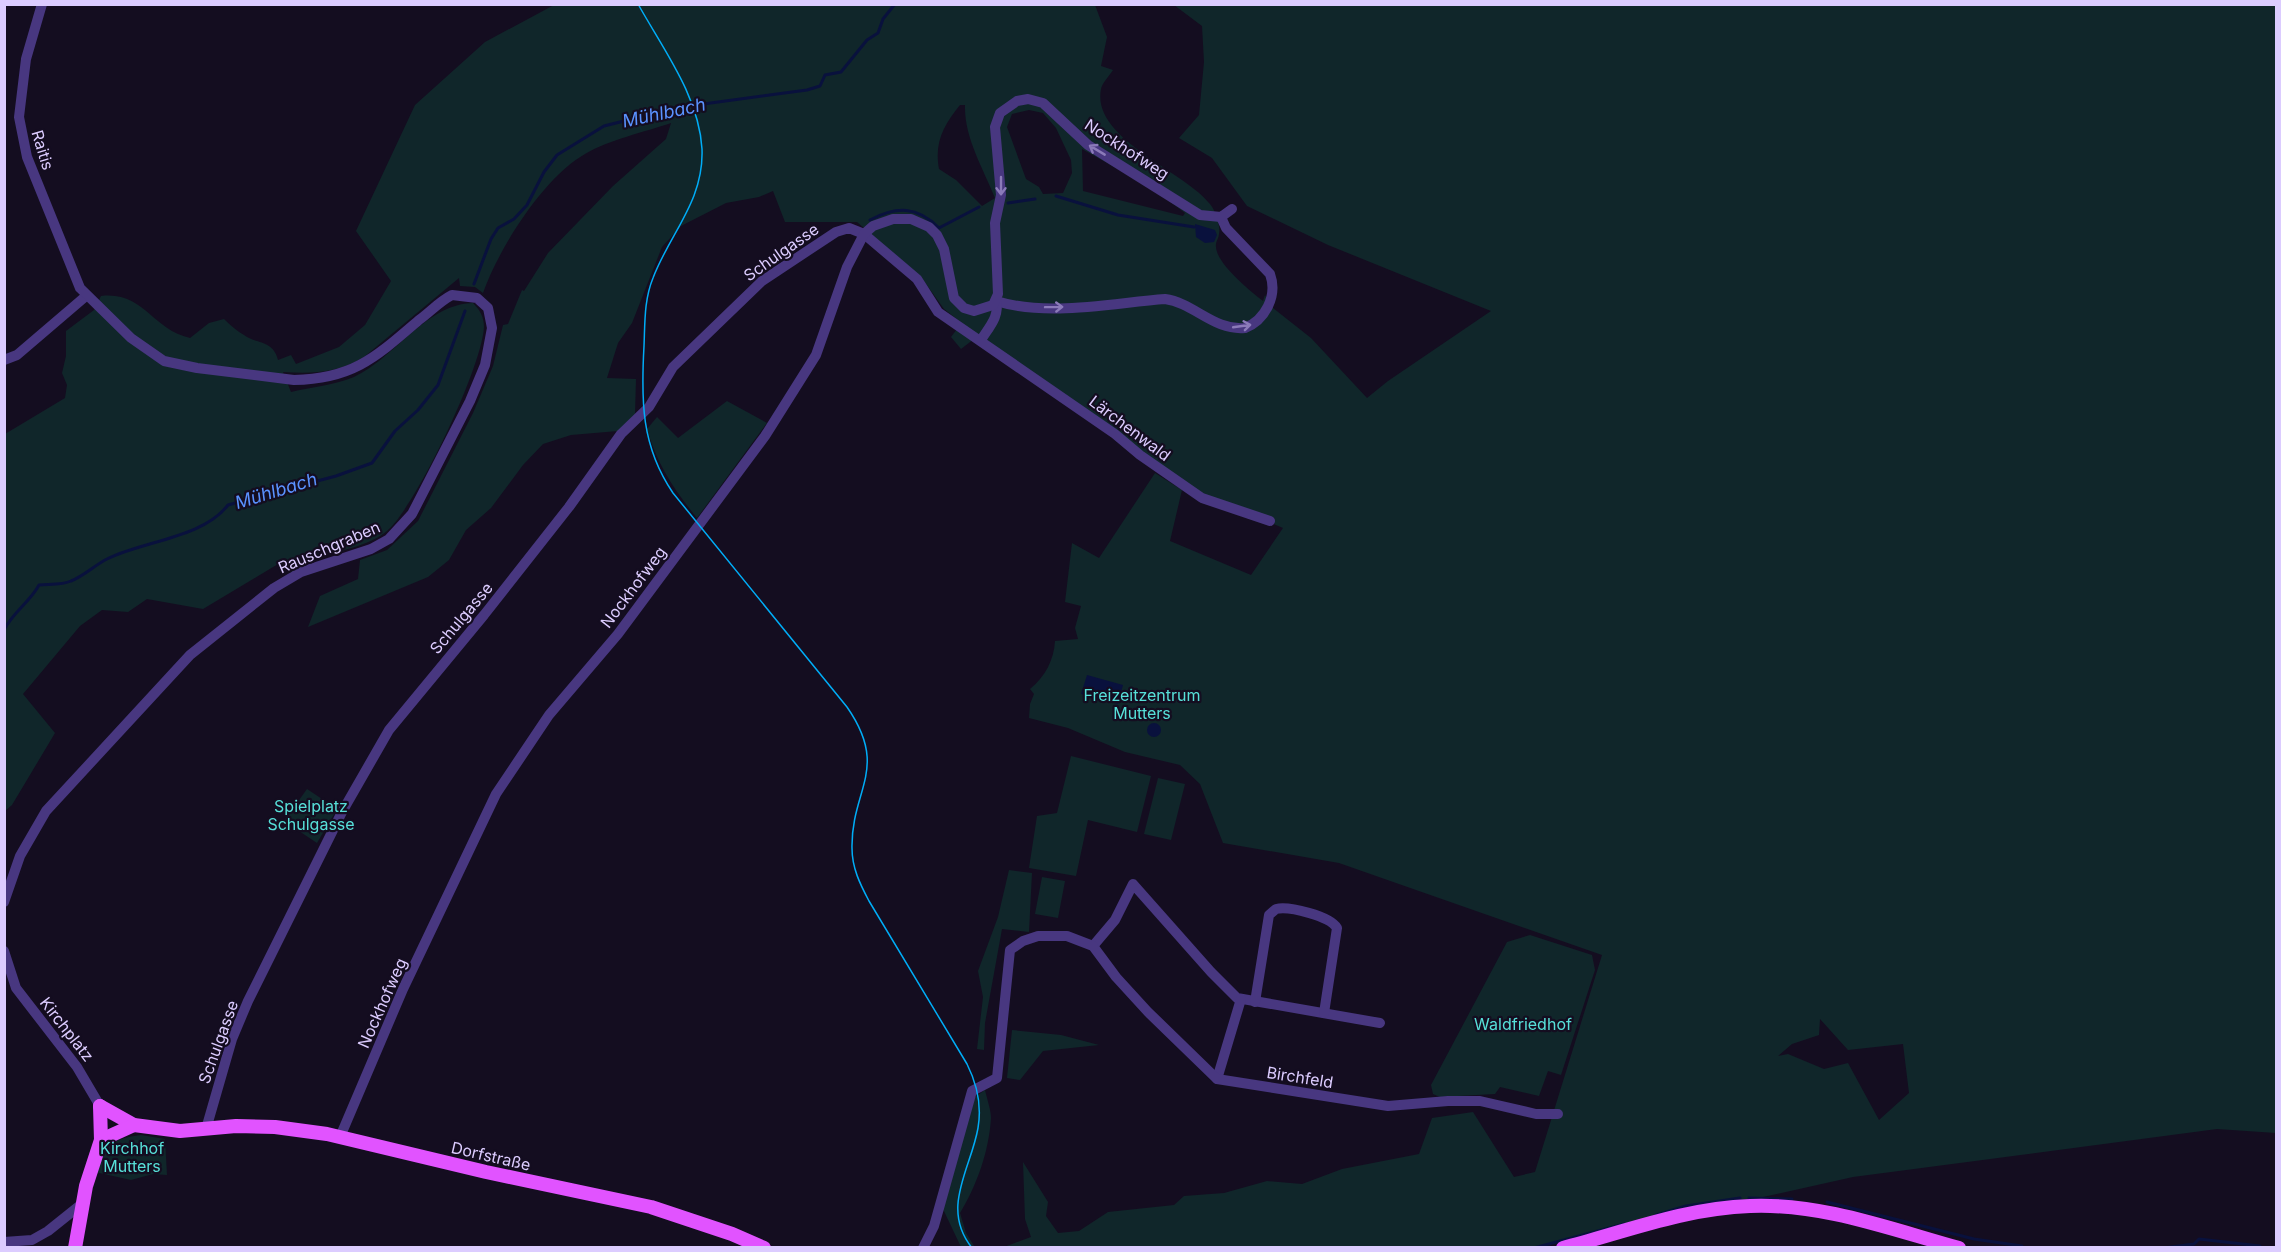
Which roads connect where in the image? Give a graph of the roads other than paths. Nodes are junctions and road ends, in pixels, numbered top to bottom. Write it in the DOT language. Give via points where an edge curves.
graph roads {
  1 [pos="42,4"];
  2 [pos="1232,209"];
  3 [pos="1221,217"];
  4 [pos="864,234"];
  5 [pos="87,296"];
  6 [pos="996,301"];
  7 [pos="981,340"];
  8 [pos="4,360"];
  9 [pos="348,372"];
  10 [pos="1270,521"];
  11 [pos="4,902"];
  12 [pos="1093,946"];
  13 [pos="4,951"];
  14 [pos="7,974"];
  15 [pos="1241,999"];
  16 [pos="1255,1002"];
  17 [pos="1324,1013"];
  18 [pos="1380,1023"];
  19 [pos="1217,1079"];
  20 [pos="100,1106"];
  21 [pos="1558,1114"];
  22 [pos="134,1125"];
  23 [pos="206,1129"];
  24 [pos="340,1137"];
  25 [pos="101,1140"];
  26 [pos="83,1203"];
  27 [pos="4,1242"];
  28 [pos="75,1248"];
  29 [pos="764,1248"];
  30 [pos="923,1248"];
  31 [pos="1563,1248"];
  32 [pos="1959,1248"];
  1 -- 5 [label="street, Raitis" via="22,75 21,128 27,157 77,282"];
  2 -- 3 [label="street"];
  6 -- 3 [label="street, one-way" via="1049,307 1165,299 1222,325 1240,328 1254,324 1263,316 1273,289 1270,274 1226,228"];
  3 -- 6 [label="street, Nockhofweg, one-way" via="1200,215 1088,145 1043,104 1017,100 1000,113 995,128 1001,186 995,223"];
  4 -- 6 [label="street" via="893,219 923,224 940,240 956,302 978,311"];
  4 -- 7 [label="street, Lärchenwald" via="917,279 938,312"];
  4 -- 23 [label="street, Schulgasse" via="849,228 840,230 762,281 673,367 648,407 621,434 486,613 389,730 342,812 252,994 232,1039"];
  4 -- 24 [label="street, Nockhofweg" via="847,267 816,355 765,436 618,634 549,715 496,794 404,989"];
  5 -- 8 [label="street" via="16,355"];
  5 -- 9 [label="street, Raitis" via="141,346 175,364 294,380 328,379"];
  6 -- 7 [label="street" via="996,318"];
  7 -- 10 [label="street, Lärchenwald" via="1202,498"];
  9 -- 11 [label="street, Rauschgraben" via="391,344 452,295 477,298 490,315 492,328 485,365 432,479 402,528 371,549 301,572 274,588 190,656 46,811 20,856"];
  12 -- 15 [label="street" via="1115,920 1133,885 1210,972"];
  12 -- 19 [label="street" via="1148,1012"];
  12 -- 30 [label="street" via="1067,936 1038,936 1023,940 1010,950 997,1078 972,1091 934,1226"];
  13 -- 14 [label="street"];
  14 -- 20 [label="street, Kirchplatz" via="77,1067"];
  15 -- 16 [label="street"];
  15 -- 19 [label="street"];
  16 -- 17 [label="street"];
  16 -- 17 [label="street" via="1269,915 1276,909 1288,908 1327,919 1337,928"];
  17 -- 18 [label="street"];
  19 -- 21 [label="street, Birchfeld" via="1388,1106 1480,1101 1536,1114"];
  20 -- 22 [label="main road"];
  20 -- 25 [label="main road, Kirchplatz"];
  22 -- 23 [label="main road" via="180,1131"];
  22 -- 25 [label="main road"];
  23 -- 24 [label="main road, Dorfstraße" via="275,1127"];
  24 -- 29 [label="main road, Dorfstraße" via="651,1207"];
  25 -- 26 [label="main road, Kirchplatz"];
  26 -- 27 [label="street" via="32,1240"];
  26 -- 28 [label="main road, Kirchplatz"];
  31 -- 32 [label="main road" via="1694,1213 1766,1205 1843,1215"];
}
